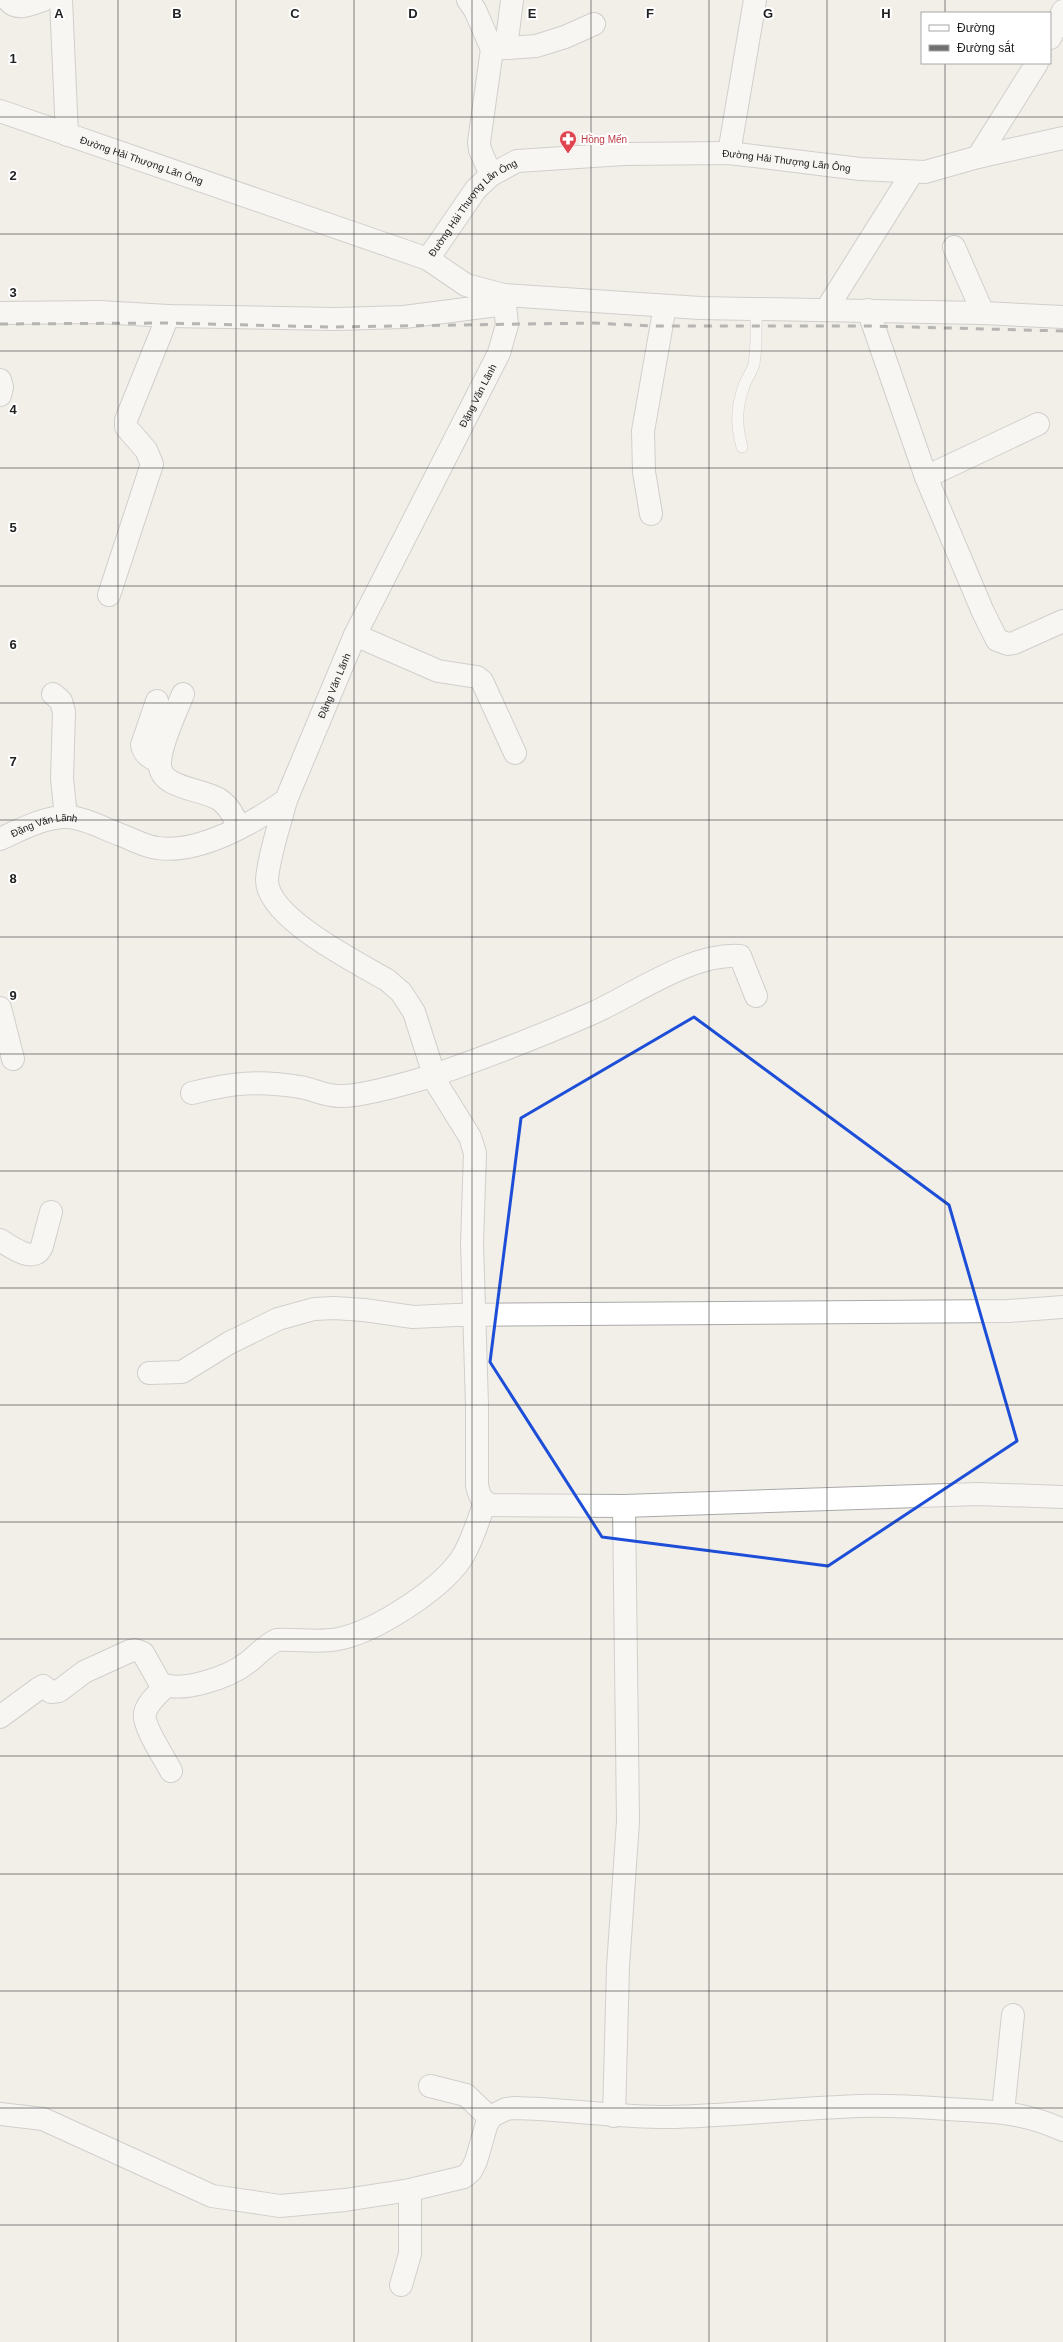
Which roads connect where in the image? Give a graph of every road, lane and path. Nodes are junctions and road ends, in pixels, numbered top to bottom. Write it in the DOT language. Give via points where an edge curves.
graph roads {
  1 [pos="8,0"];
  2 [pos="43,0"];
  3 [pos="61,0"];
  4 [pos="468,0"];
  5 [pos="512,0"];
  6 [pos="755,0"];
  7 [pos="1063,11"];
  8 [pos="594,24"];
  9 [pos="1051,36"];
  10 [pos="499,48"];
  11 [pos="1036,64"];
  12 [pos="0,111"];
  13 [pos="67,135"];
  14 [pos="1063,138"];
  15 [pos="729,153"];
  16 [pos="978,157"];
  17 [pos="912,172"];
  18 [pos="491,176"];
  19 [pos="954,247"];
  20 [pos="428,259"];
  21 [pos="505,300"];
  22 [pos="665,306"];
  23 [pos="756,309"];
  24 [pos="826,310"];
  25 [pos="868,310"];
  26 [pos="0,313"];
  27 [pos="982,313"];
  28 [pos="168,316"];
  29 [pos="1063,317"];
  30 [pos="0,380"];
  31 [pos="0,395"];
  32 [pos="1038,424"];
  33 [pos="742,447"];
  34 [pos="926,477"];
  35 [pos="651,514"];
  36 [pos="108,595"];
  37 [pos="1063,622"];
  38 [pos="355,635"];
  39 [pos="53,694"];
  40 [pos="183,694"];
  41 [pos="157,701"];
  42 [pos="515,753"];
  43 [pos="160,763"];
  44 [pos="286,800"];
  45 [pos="66,817"];
  46 [pos="239,828"];
  47 [pos="0,839"];
  48 [pos="756,996"];
  49 [pos="0,1008"];
  50 [pos="13,1059"];
  51 [pos="434,1075"];
  52 [pos="192,1093"];
  53 [pos="50,1212"];
  54 [pos="0,1240"];
  55 [pos="1063,1307"];
  56 [pos="476,1315"];
  57 [pos="149,1373"];
  58 [pos="1063,1497"];
  59 [pos="485,1502"];
  60 [pos="624,1506"];
  61 [pos="166,1686"];
  62 [pos="0,1717"];
  63 [pos="171,1771"];
  64 [pos="1013,2015"];
  65 [pos="430,2086"];
  66 [pos="1003,2112"];
  67 [pos="0,2114"];
  68 [pos="614,2116"];
  69 [pos="490,2118"];
  70 [pos="1063,2130"];
  71 [pos="410,2190"];
  72 [pos="401,2285"];
  1 -- 2 [label="street" via="17,6"];
  3 -- 13 [label="street"];
  4 -- 10 [label="street"];
  5 -- 10 [label="street"];
  6 -- 15 [label="street"];
  7 -- 9 [label="street"];
  8 -- 10 [label="street" via="548,43"];
  10 -- 18 [label="street" via="479,142"];
  11 -- 16 [label="street"];
  12 -- 13 [label="street, Đường Hải Thượng Lãn Ông"];
  13 -- 20 [label="street, Đường Hải Thượng Lãn Ông"];
  14 -- 16 [label="street, Đường Hải Thượng Lãn Ông"];
  15 -- 17 [label="street, Đường Hải Thượng Lãn Ông" via="860,169"];
  15 -- 18 [label="street, Đường Hải Thượng Lãn Ông" via="517,161"];
  16 -- 17 [label="street, Đường Hải Thượng Lãn Ông" via="939,169"];
  17 -- 24 [label="street"];
  18 -- 20 [label="street, Đường Hải Thượng Lãn Ông" via="476,189"];
  19 -- 27 [label="street"];
  20 -- 21 [label="street" via="466,285"];
  21 -- 22 [label="street"];
  21 -- 28 [label="street" via="404,317 336,319"];
  21 -- 38 [label="street, Đặng Văn Lãnh" via="507,325 499,353"];
  22 -- 23 [label="street"];
  22 -- 35 [label="street" via="642,446"];
  23 -- 24 [label="street"];
  23 -- 33 [label="lane" via="757,343 754,366 744,386 736,425"];
  24 -- 25 [label="street"];
  25 -- 27 [label="street"];
  25 -- 34 [label="street"];
  26 -- 28 [label="street" via="99,312"];
  27 -- 29 [label="street"];
  28 -- 36 [label="street" via="126,420 126,427 146,450 152,464"];
  30 -- 31 [label="street"];
  32 -- 34 [label="street"];
  34 -- 37 [label="street" via="997,640 1008,644 1014,643"];
  38 -- 42 [label="street" via="438,671 477,677 482,681"];
  38 -- 44 [label="street, Đặng Văn Lãnh"];
  39 -- 45 [label="street" via="61,701 64,712 62,779"];
  40 -- 43 [label="street" via="168,731"];
  41 -- 43 [label="street" via="142,745 148,756"];
  43 -- 46 [label="street" via="160,770 166,779 210,794 222,801 232,813"];
  44 -- 46 [label="street, Đặng Văn Lãnh" via="264,816"];
  44 -- 51 [label="street" via="267,880 271,896 293,921 387,980 401,992 419,1026"];
  45 -- 46 [label="street, Đặng Văn Lãnh" via="156,848 170,849 200,844"];
  45 -- 47 [label="street, Đặng Văn Lãnh" via="30,826"];
  48 -- 51 [label="street" via="740,956 726,955 706,959 685,966 596,1011"];
  49 -- 50 [label="street"];
  51 -- 52 [label="street" via="341,1096 300,1087 251,1082 227,1084"];
  51 -- 56 [label="street" via="470,1137 475,1154 472,1243"];
  53 -- 54 [label="street" via="42,1246 36,1254 29,1255"];
  55 -- 56 [label="street" via="1008,1311"];
  56 -- 57 [label="street" via="425,1318 364,1310 314,1309 278,1318 229,1343 182,1372"];
  56 -- 59 [label="street" via="477,1485 479,1496"];
  58 -- 60 [label="street" via="978,1494"];
  59 -- 60 [label="street"];
  59 -- 61 [label="street" via="463,1557 452,1572 400,1611 362,1631 338,1639 276,1640 222,1678"];
  60 -- 68 [label="street" via="628,1821 618,1967"];
  61 -- 62 [label="street" via="156,1678 143,1653 135,1650 84,1672 59,1691 51,1692 43,1686 38,1688"];
  61 -- 63 [label="street" via="145,1713 147,1726"];
  64 -- 66 [label="street"];
  65 -- 69 [label="street" via="466,2095"];
  66 -- 68 [label="street" via="862,2106 723,2115"];
  66 -- 70 [label="street" via="1042,2120"];
  67 -- 71 [label="street" via="43,2119 197,2191 231,2201 301,2205"];
  68 -- 69 [label="street" via="593,2112 514,2108 498,2112"];
  69 -- 71 [label="street" via="471,2171 457,2179"];
  71 -- 72 [label="street" via="410,2254"];
}
